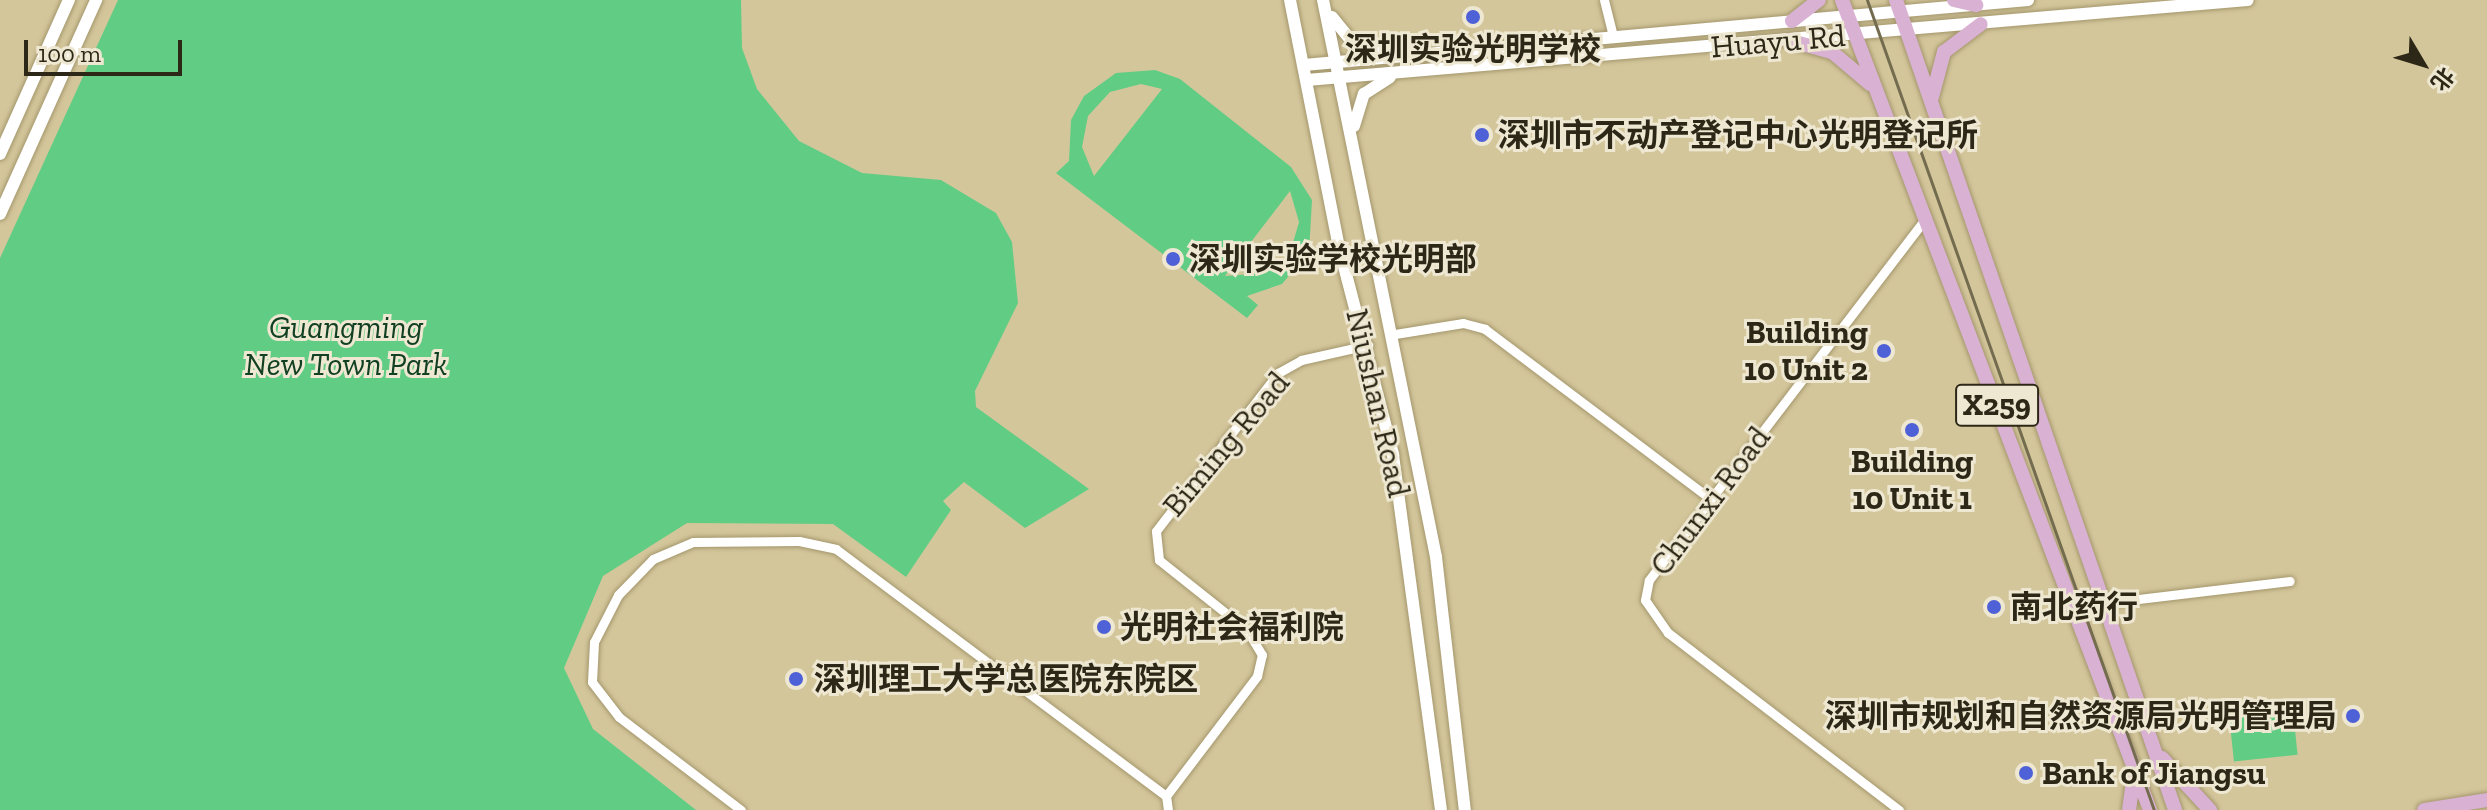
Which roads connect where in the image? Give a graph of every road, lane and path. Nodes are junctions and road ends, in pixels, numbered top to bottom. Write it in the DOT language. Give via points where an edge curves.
graph roads {
  1 [pos="69,0"];
  2 [pos="82,0"];
  3 [pos="1290,0"];
  4 [pos="1604,0"];
  5 [pos="1819,0"];
  6 [pos="1842,0"];
  7 [pos="1954,0"];
  8 [pos="2028,0"];
  9 [pos="2248,0"];
  10 [pos="1324,1"];
  11 [pos="94,4"];
  12 [pos="1976,5"];
  13 [pos="1898,6"];
  14 [pos="1848,15"];
  15 [pos="1792,21"];
  16 [pos="1981,24"];
  17 [pos="1907,30"];
  18 [pos="1855,33"];
  19 [pos="1613,37"];
  20 [pos="1788,40"];
  21 [pos="1401,56"];
  22 [pos="1339,62"];
  23 [pos="1304,65"];
  24 [pos="1404,74"];
  25 [pos="1341,76"];
  26 [pos="1307,80"];
  27 [pos="1880,100"];
  28 [pos="1934,109"];
  29 [pos="1354,137"];
  30 [pos="0,154"];
  31 [pos="0,214"];
  32 [pos="1926,218"];
  33 [pos="1395,334"];
  34 [pos="1368,345"];
  35 [pos="1711,499"];
  36 [pos="2290,581"];
  37 [pos="2105,603"];
  38 [pos="2156,749"];
  39 [pos="2131,755"];
  40 [pos="1166,796"];
  41 [pos="2487,800"];
  42 [pos="741,810"];
  43 [pos="1168,810"];
  44 [pos="1441,810"];
  45 [pos="1465,810"];
  46 [pos="1899,810"];
  47 [pos="2129,810"];
  48 [pos="2150,810"];
  49 [pos="2175,810"];
  50 [pos="2210,810"];
  51 [pos="2424,810"];
  1 -- 30 [label="street"];
  2 -- 11 [label="street"];
  3 -- 23 [label="street, Niushan Road"];
  4 -- 19 [label="street"];
  5 -- 15 [label="main road"];
  6 -- 14 [label="main road, X259"];
  7 -- 12 [label="main road"];
  8 -- 12 [label="street, Huayu Rd"];
  9 -- 16 [label="street, Huayu Rd"];
  10 -- 21 [label="street" via="1355,45"];
  10 -- 22 [label="street, Niushan Road"];
  11 -- 31 [label="street"];
  12 -- 13 [label="street, Huayu Rd"];
  13 -- 14 [label="street, Huayu Rd"];
  13 -- 17 [label="main road, X259"];
  14 -- 15 [label="street, Huayu Rd"];
  14 -- 18 [label="main road, X259"];
  15 -- 19 [label="street, Huayu Rd"];
  16 -- 17 [label="street, Huayu Rd"];
  16 -- 28 [label="main road" via="1956,38 1939,61"];
  17 -- 18 [label="street, Huayu Rd"];
  17 -- 28 [label="main road, X259"];
  18 -- 20 [label="street, Huayu Rd"];
  18 -- 27 [label="main road, X259"];
  19 -- 21 [label="street, Huayu Rd"];
  20 -- 24 [label="street, Huayu Rd"];
  20 -- 27 [label="main road" via="1848,62"];
  21 -- 22 [label="street, Huayu Rd"];
  22 -- 23 [label="street, Huayu Rd"];
  22 -- 25 [label="street, Niushan Road"];
  23 -- 26 [label="street, Niushan Road"];
  24 -- 25 [label="street, Huayu Rd"];
  24 -- 29 [label="street" via="1364,94"];
  25 -- 26 [label="street, Huayu Rd"];
  25 -- 29 [label="street, Niushan Road"];
  26 -- 34 [label="street, Niushan Road" via="1339,247"];
  27 -- 32 [label="main road, X259"];
  28 -- 37 [label="main road, X259"];
  29 -- 33 [label="street, Niushan Road"];
  32 -- 35 [label="street, Chunxi Road"];
  32 -- 39 [label="main road, X259"];
  33 -- 35 [label="street" via="1463,323 1485,329"];
  33 -- 45 [label="street, Niushan Road" via="1436,557"];
  34 -- 40 [label="street, Biming Road" via="1301,360 1278,373 1156,531 1159,560 1247,630 1262,655 1257,676"];
  34 -- 44 [label="street, Niushan Road" via="1404,523"];
  35 -- 46 [label="street, Chunxi Road" via="1649,580 1645,600 1653,618"];
  36 -- 37 [label="street"];
  37 -- 38 [label="main road, X259"];
  38 -- 49 [label="main road, X259"];
  38 -- 50 [label="main road"];
  39 -- 47 [label="main road"];
  39 -- 48 [label="main road, X259"];
  40 -- 42 [label="street" via="836,549 799,541 693,542 653,559 618,595 594,642 592,682 619,717"];
  40 -- 43 [label="street"];
  41 -- 51 [label="main road"];
}
